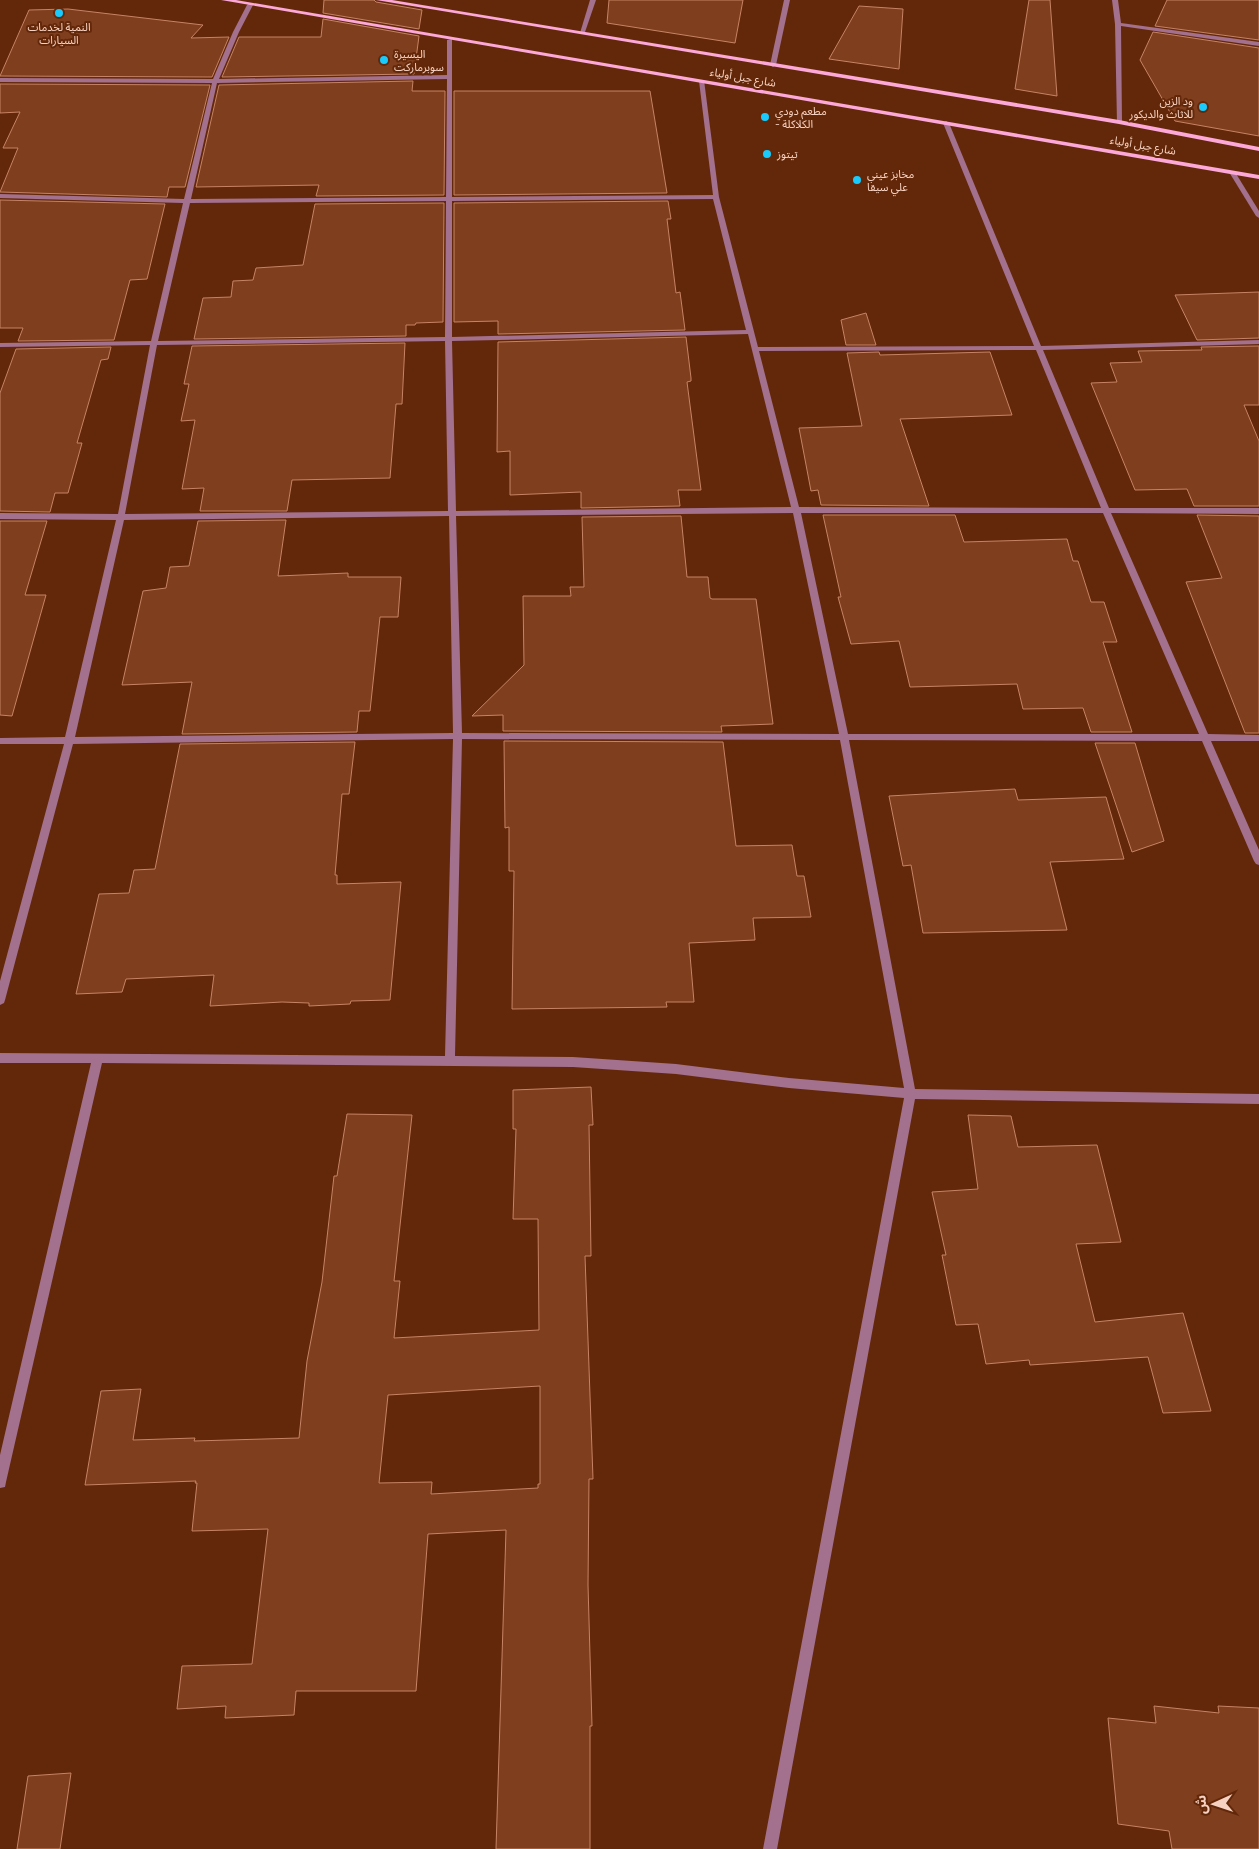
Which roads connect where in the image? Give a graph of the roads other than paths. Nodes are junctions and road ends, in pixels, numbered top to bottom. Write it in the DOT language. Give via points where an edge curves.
graph roads {
  1 [pos="224,0"];
  2 [pos="382,0"];
  3 [pos="593,0"];
  4 [pos="787,0"];
  5 [pos="1115,0"];
  6 [pos="250,5"];
  7 [pos="1118,24"];
  8 [pos="582,32"];
  9 [pos="450,40"];
  10 [pos="1259,44"];
  11 [pos="773,65"];
  12 [pos="449,77"];
  13 [pos="0,80"];
  14 [pos="215,81"];
  15 [pos="702,81"];
  16 [pos="1119,122"];
  17 [pos="946,123"];
  18 [pos="1259,149"];
  19 [pos="1232,172"];
  20 [pos="1259,177"];
  21 [pos="0,196"];
  22 [pos="716,197"];
  23 [pos="449,200"];
  24 [pos="186,201"];
  25 [pos="1259,216"];
  26 [pos="750,332"];
  27 [pos="448,338"];
  28 [pos="1259,342"];
  29 [pos="154,343"];
  30 [pos="0,345"];
  31 [pos="1038,348"];
  32 [pos="754,349"];
  33 [pos="796,510"];
  34 [pos="1106,511"];
  35 [pos="1259,511"];
  36 [pos="453,513"];
  37 [pos="0,516"];
  38 [pos="121,517"];
  39 [pos="458,736"];
  40 [pos="844,737"];
  41 [pos="1206,738"];
  42 [pos="1259,738"];
  43 [pos="0,741"];
  44 [pos="69,741"];
  45 [pos="1259,861"];
  46 [pos="0,1000"];
  47 [pos="0,1058"];
  48 [pos="98,1058"];
  49 [pos="450,1060"];
  50 [pos="910,1094"];
  51 [pos="1259,1099"];
  52 [pos="0,1482"];
  53 [pos="770,1849"];
  1 -- 6 [label="main road, شارع جبل أولياء"];
  2 -- 8 [label="main road, شارع جبل أولياء"];
  3 -- 8 [label="street"];
  4 -- 11 [label="street"];
  5 -- 7 [label="street"];
  6 -- 9 [label="main road, شارع جبل أولياء"];
  6 -- 14 [label="street"];
  7 -- 10 [label="street"];
  7 -- 16 [label="street"];
  8 -- 11 [label="main road, شارع جبل أولياء"];
  9 -- 12 [label="street"];
  9 -- 15 [label="main road, شارع جبل أولياء"];
  11 -- 16 [label="main road, شارع جبل أولياء"];
  12 -- 14 [label="street"];
  12 -- 23 [label="street"];
  13 -- 14 [label="street"];
  14 -- 24 [label="street"];
  15 -- 17 [label="main road, شارع جبل أولياء"];
  15 -- 22 [label="street"];
  16 -- 18 [label="main road, شارع جبل أولياء"];
  17 -- 19 [label="main road, شارع جبل أولياء"];
  17 -- 31 [label="street"];
  19 -- 20 [label="main road, شارع جبل أولياء"];
  19 -- 25 [label="street"];
  21 -- 24 [label="street"];
  22 -- 23 [label="street"];
  22 -- 26 [label="street"];
  23 -- 24 [label="street"];
  23 -- 27 [label="street"];
  24 -- 29 [label="street"];
  26 -- 27 [label="street"];
  26 -- 32 [label="street"];
  27 -- 29 [label="street"];
  27 -- 36 [label="street"];
  28 -- 31 [label="street"];
  29 -- 30 [label="street"];
  29 -- 38 [label="street"];
  31 -- 32 [label="street"];
  31 -- 34 [label="street"];
  32 -- 33 [label="street"];
  33 -- 34 [label="street"];
  33 -- 36 [label="street"];
  33 -- 40 [label="street"];
  34 -- 35 [label="street"];
  34 -- 41 [label="street"];
  36 -- 38 [label="street"];
  36 -- 39 [label="street"];
  37 -- 38 [label="street"];
  38 -- 44 [label="street"];
  39 -- 40 [label="street"];
  39 -- 44 [label="street"];
  39 -- 49 [label="street"];
  40 -- 41 [label="street"];
  40 -- 50 [label="street"];
  41 -- 42 [label="street"];
  41 -- 45 [label="street"];
  43 -- 44 [label="street"];
  44 -- 46 [label="street"];
  47 -- 48 [label="street"];
  48 -- 49 [label="street"];
  48 -- 52 [label="street"];
  49 -- 50 [label="street" via="582,1062"];
  50 -- 51 [label="street"];
  50 -- 53 [label="street"];
}
